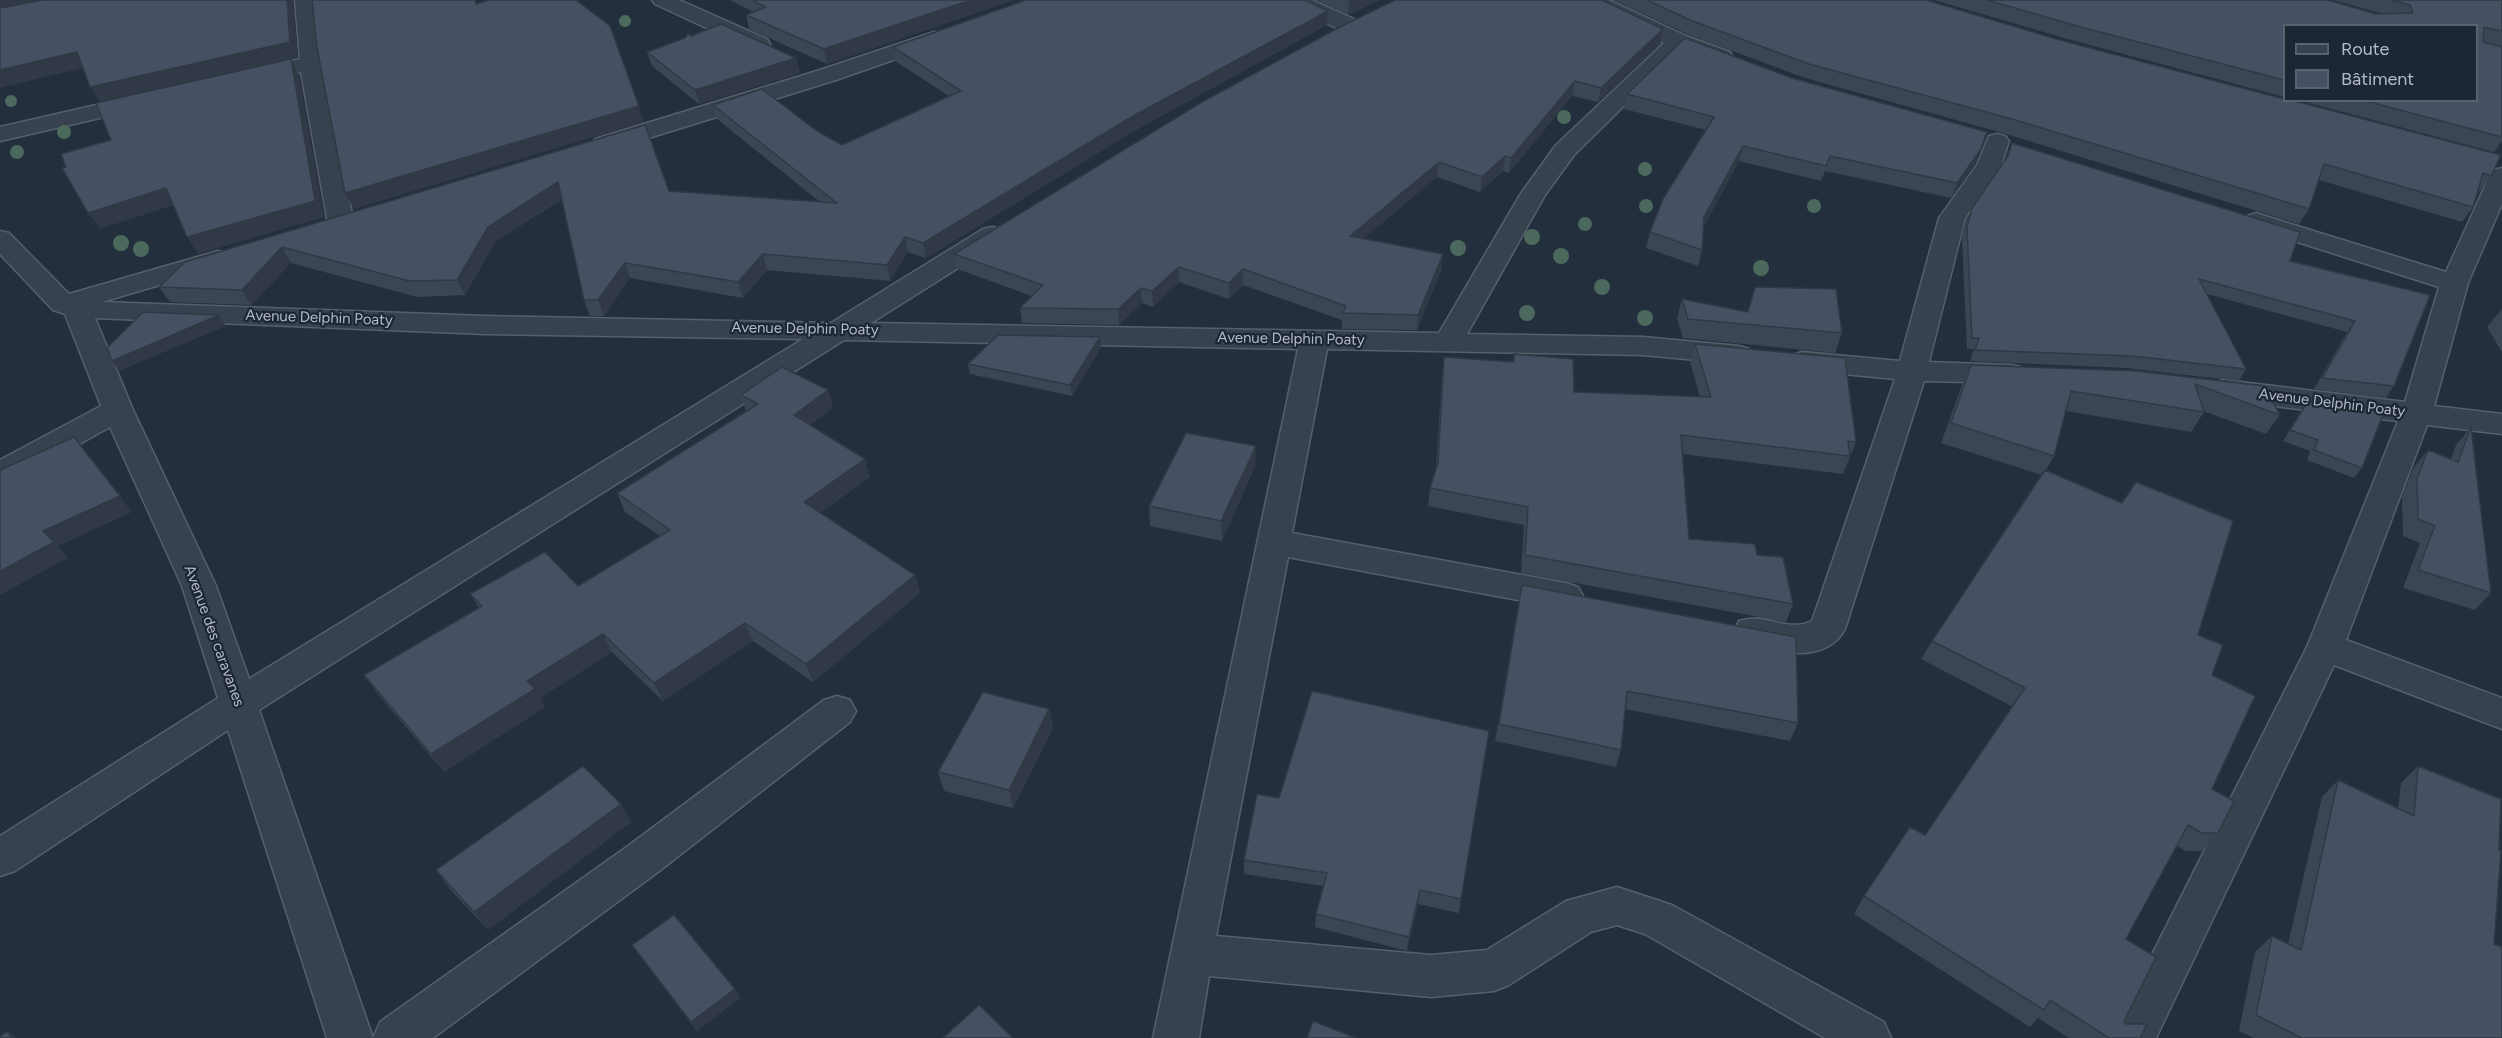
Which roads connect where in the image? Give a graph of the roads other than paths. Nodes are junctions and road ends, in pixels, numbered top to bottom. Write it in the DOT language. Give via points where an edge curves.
graph roads {
  1 [pos="305,0"];
  2 [pos="662,0"];
  3 [pos="1294,0"];
  4 [pos="1592,0"];
  5 [pos="956,30"];
  6 [pos="1678,41"];
  7 [pos="1317,42"];
  8 [pos="776,52"];
  9 [pos="797,61"];
  10 [pos="311,63"];
  11 [pos="1742,65"];
  12 [pos="828,75"];
  13 [pos="231,81"];
  14 [pos="162,97"];
  15 [pos="0,134"];
  16 [pos="1997,141"];
  17 [pos="579,152"];
  18 [pos="2498,166"];
  19 [pos="2237,215"];
  20 [pos="1018,218"];
  21 [pos="341,224"];
  22 [pos="0,240"];
  23 [pos="242,252"];
  24 [pos="12,268"];
  25 [pos="2454,283"];
  26 [pos="70,307"];
  27 [pos="837,330"];
  28 [pos="1314,340"];
  29 [pos="1448,342"];
  30 [pos="1912,371"];
  31 [pos="2043,376"];
  32 [pos="2196,387"];
  33 [pos="117,410"];
  34 [pos="2417,412"];
  35 [pos="2502,424"];
  36 [pos="0,474"];
  37 [pos="1273,542"];
  38 [pos="1601,603"];
  39 [pos="1719,625"];
  40 [pos="2325,647"];
  41 [pos="239,704"];
  42 [pos="837,711"];
  43 [pos="2502,714"];
  44 [pos="0,858"];
  45 [pos="1191,954"];
  46 [pos="350,1038"];
  47 [pos="396,1038"];
  48 [pos="1176,1038"];
  49 [pos="1868,1038"];
  50 [pos="2133,1038"];
  1 -- 10 [label="street"];
  2 -- 8 [label="street"];
  3 -- 7 [label="street" via="1359,20"];
  4 -- 6 [label="street"];
  5 -- 12 [label="street"];
  6 -- 11 [label="street"];
  6 -- 29 [label="street" via="1565,150 1533,195"];
  9 -- 12 [label="street"];
  10 -- 13 [label="street"];
  10 -- 21 [label="street"];
  12 -- 17 [label="street"];
  14 -- 15 [label="street"];
  16 -- 30 [label="street" via="1989,165 1952,218"];
  18 -- 25 [label="street"];
  19 -- 25 [label="street"];
  20 -- 27 [label="street"];
  22 -- 24 [label="street, Avenue des caravanes"];
  23 -- 26 [label="street"];
  24 -- 26 [label="street, Avenue des caravanes"];
  25 -- 34 [label="street"];
  26 -- 27 [label="street, Avenue Delphin Poaty" via="485,325"];
  26 -- 33 [label="street, Avenue des caravanes"];
  27 -- 28 [label="street, Avenue Delphin Poaty"];
  27 -- 41 [label="street"];
  28 -- 29 [label="street, Avenue Delphin Poaty"];
  28 -- 37 [label="street"];
  29 -- 30 [label="street, Avenue Delphin Poaty" via="1643,346"];
  30 -- 31 [label="street, Avenue Delphin Poaty"];
  30 -- 39 [label="street" via="1827,629 1803,641"];
  32 -- 34 [label="street, Avenue Delphin Poaty"];
  33 -- 36 [label="street"];
  33 -- 41 [label="street, Avenue des caravanes" via="199,586"];
  34 -- 35 [label="street, Avenue Delphin Poaty"];
  34 -- 40 [label="street"];
  37 -- 38 [label="street"];
  37 -- 45 [label="street"];
  40 -- 43 [label="street"];
  40 -- 50 [label="street"];
  41 -- 44 [label="street"];
  41 -- 46 [label="street, Avenue des caravanes"];
  42 -- 47 [label="street" via="643,859"];
  45 -- 48 [label="street"];
  45 -- 49 [label="street" via="1431,976 1494,970 1581,915 1617,906 1657,919"];
}
